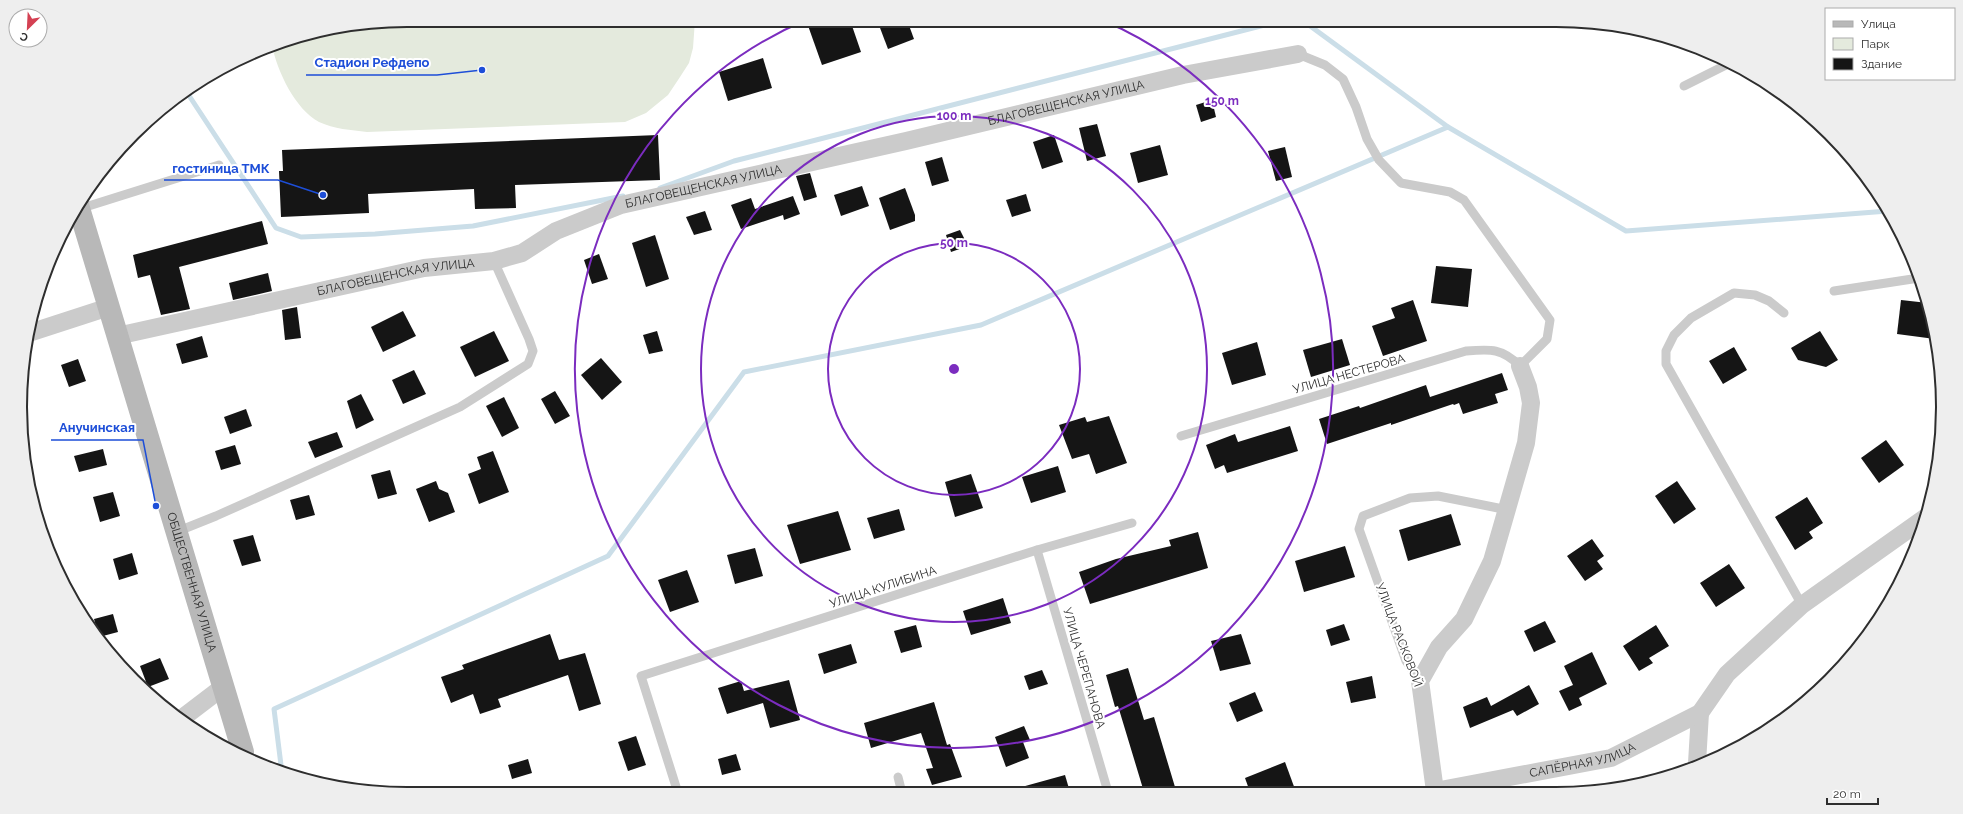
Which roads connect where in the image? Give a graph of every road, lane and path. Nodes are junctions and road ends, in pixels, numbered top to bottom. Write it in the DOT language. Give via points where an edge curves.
graph roads {
  1 [pos="1298,54"];
  2 [pos="1724,66"];
  3 [pos="1684,86"];
  4 [pos="219,165"];
  5 [pos="86,205"];
  6 [pos="80,214"];
  7 [pos="494,261"];
  8 [pos="1914,279"];
  9 [pos="1834,291"];
  10 [pos="109,307"];
  11 [pos="1784,312"];
  12 [pos="34,331"];
  13 [pos="117,336"];
  14 [pos="1520,366"];
  15 [pos="1181,436"];
  16 [pos="1508,510"];
  17 [pos="1132,523"];
  18 [pos="1918,523"];
  19 [pos="176,532"];
  20 [pos="1037,550"];
  21 [pos="1802,605"];
  22 [pos="1420,681"];
  23 [pos="223,687"];
  24 [pos="1700,713"];
  25 [pos="186,715"];
  26 [pos="242,749"];
  27 [pos="1698,759"];
  28 [pos="898,777"];
  29 [pos="676,787"];
  30 [pos="900,787"];
  31 [pos="1107,787"];
  32 [pos="1434,787"];
  33 [pos="1456,787"];
  1 -- 7 [label="street, БЛАГОВЕЩЕНСКАЯ УЛИЦА" via="1183,75 621,205 556,231 522,253"];
  1 -- 14 [label="lane" via="1326,66 1343,79 1367,140 1379,160 1401,183 1450,192 1464,200 1546,314 1550,320 1547,339"];
  2 -- 3 [label="lane"];
  4 -- 5 [label="lane"];
  6 -- 10 [label="main road, ОБЩЕСТВЕННАЯ УЛИЦА"];
  7 -- 13 [label="street, БЛАГОВЕЩЕНСКАЯ УЛИЦА" via="424,268"];
  7 -- 19 [label="lane" via="533,351 528,364 460,407"];
  8 -- 9 [label="lane"];
  10 -- 12 [label="street"];
  10 -- 13 [label="main road, ОБЩЕСТВЕННАЯ УЛИЦА"];
  11 -- 21 [label="lane" via="1769,300 1755,295 1734,293 1686,322 1674,335 1666,351 1666,364"];
  13 -- 19 [label="main road, ОБЩЕСТВЕННАЯ УЛИЦА"];
  14 -- 15 [label="lane, УЛИЦА НЕСТЕРОВА" via="1509,355 1490,349 1466,351"];
  14 -- 16 [label="street" via="1531,403 1526,444"];
  16 -- 22 [label="street" via="1492,561 1464,619 1439,647"];
  16 -- 22 [label="lane, УЛИЦА РАСКОВОЙ" via="1438,496 1410,498 1363,516 1360,529 1406,661"];
  17 -- 20 [label="lane, УЛИЦА КУЛИБИНА"];
  18 -- 21 [label="street"];
  19 -- 23 [label="main road, ОБЩЕСТВЕННАЯ УЛИЦА"];
  20 -- 29 [label="lane, УЛИЦА КУЛИБИНА" via="641,676"];
  20 -- 31 [label="lane, УЛИЦА ЧЕРЕПАНОВА"];
  21 -- 24 [label="street" via="1727,674"];
  22 -- 32 [label="street, УЛИЦА РАСКОВОЙ"];
  23 -- 25 [label="street"];
  23 -- 26 [label="main road, ОБЩЕСТВЕННАЯ УЛИЦА"];
  24 -- 27 [label="street"];
  24 -- 33 [label="street, САПЁРНАЯ УЛИЦА" via="1611,758"];
  28 -- 30 [label="lane"];
}
